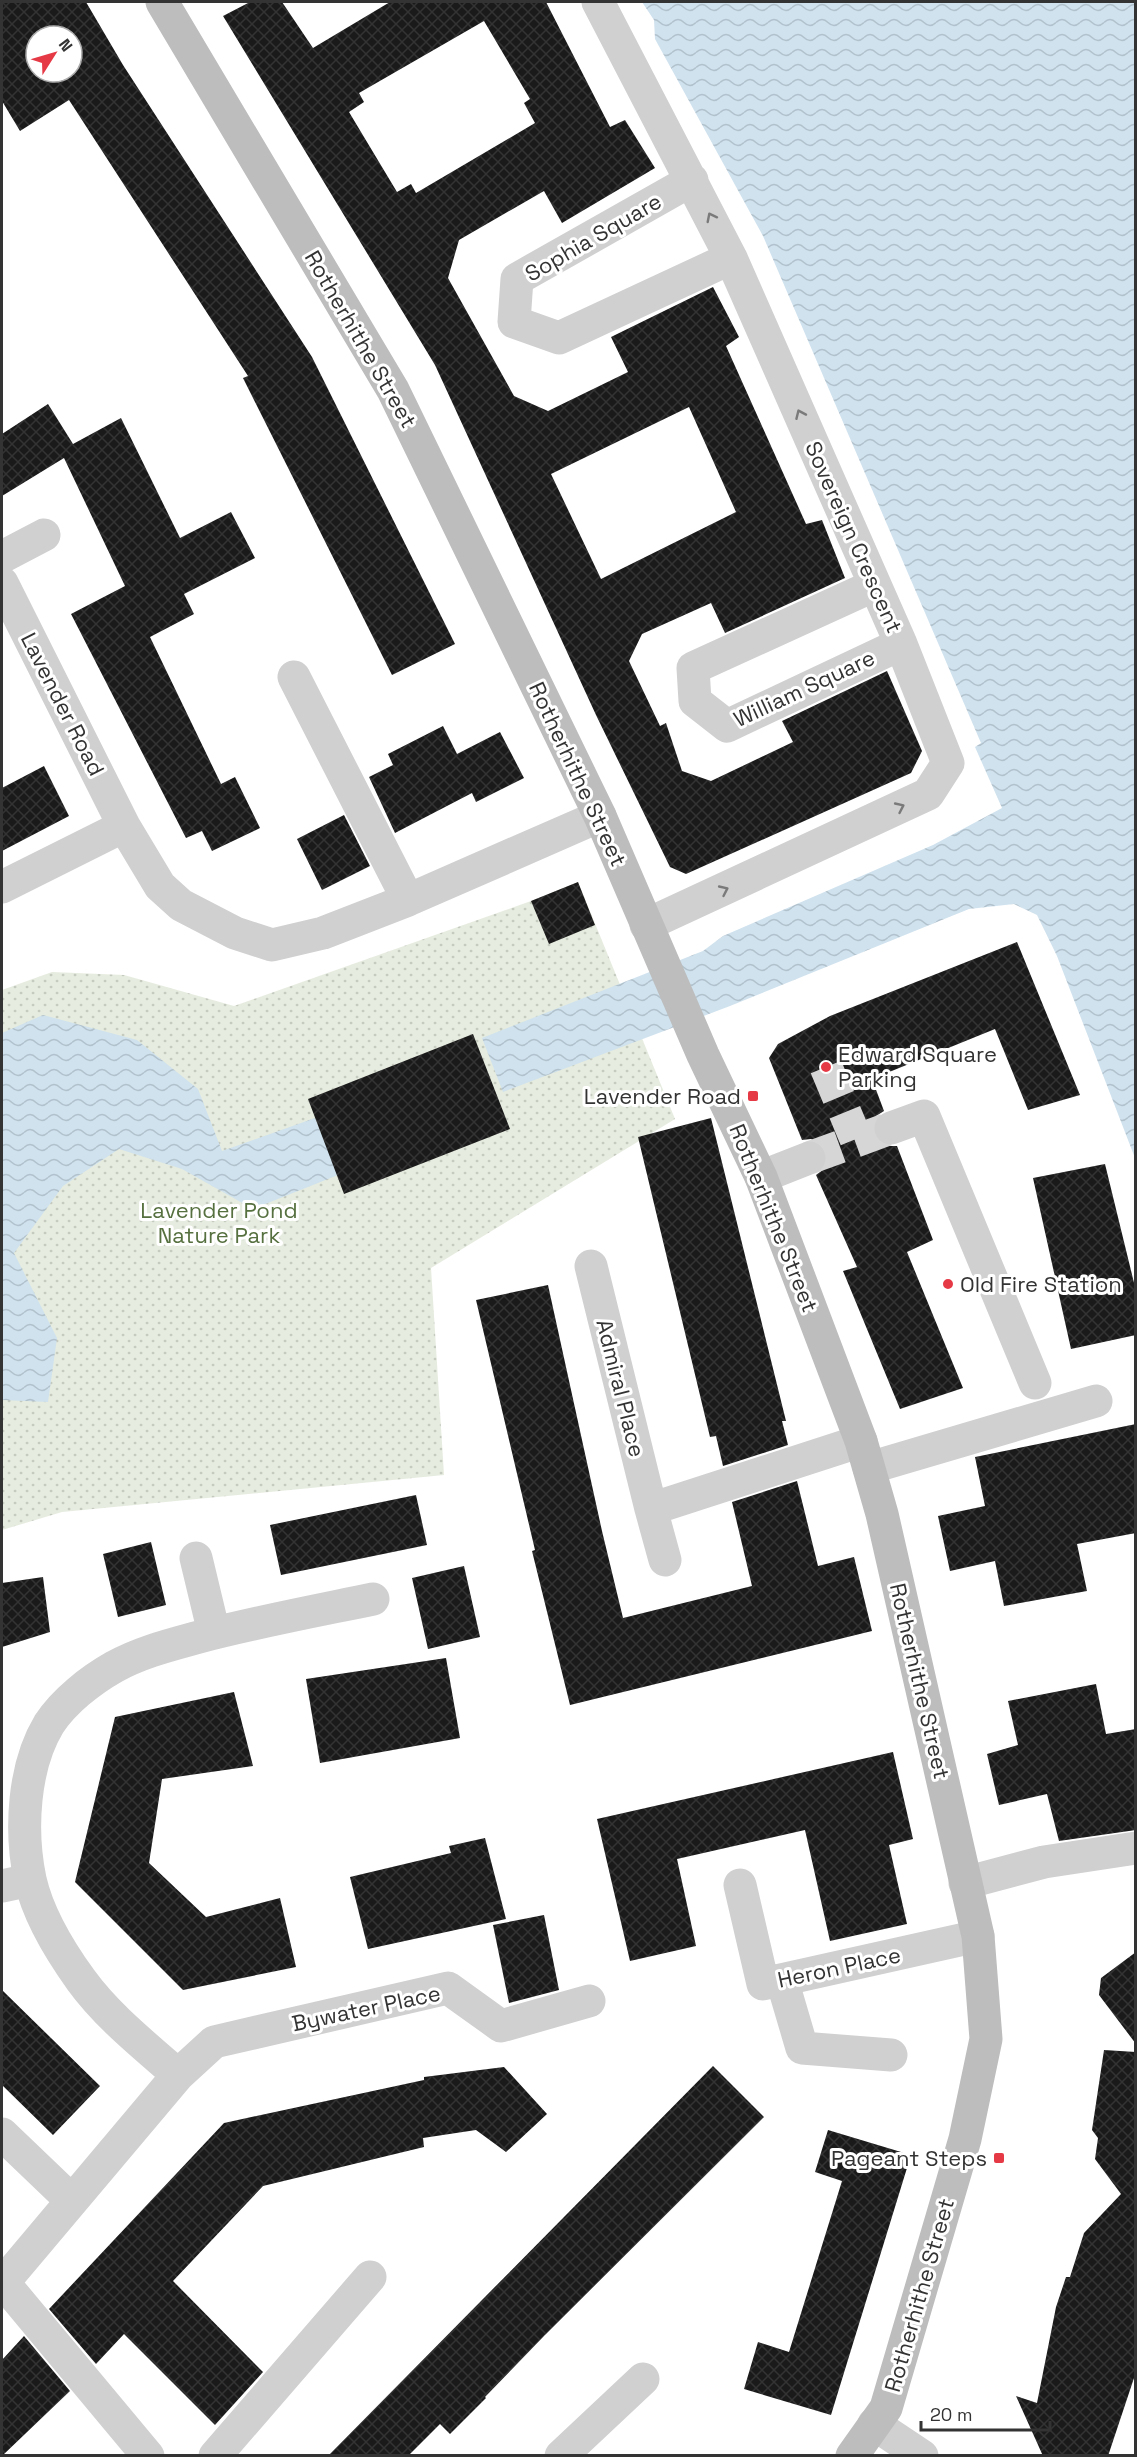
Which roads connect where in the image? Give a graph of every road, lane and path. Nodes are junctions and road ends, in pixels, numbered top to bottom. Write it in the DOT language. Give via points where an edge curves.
graph roads {
  1 [pos="162,2"];
  2 [pos="598,2"];
  3 [pos="692,180"];
  4 [pos="731,258"];
  5 [pos="45,535"];
  6 [pos="2,557"];
  7 [pos="2,583"];
  8 [pos="875,585"];
  9 [pos="901,644"];
  10 [pos="294,677"];
  11 [pos="600,816"];
  12 [pos="124,826"];
  13 [pos="2,887"];
  14 [pos="408,900"];
  15 [pos="650,935"];
  16 [pos="891,1128"];
  17 [pos="809,1158"];
  18 [pos="761,1177"];
  19 [pos="591,1266"];
  20 [pos="1035,1383"];
  21 [pos="1096,1401"];
  22 [pos="865,1455"];
  23 [pos="651,1509"];
  24 [pos="196,1558"];
  25 [pos="665,1560"];
  26 [pos="373,1599"];
  27 [pos="214,1633"];
  28 [pos="1136,1848"];
  29 [pos="16,1883"];
  30 [pos="740,1884"];
  31 [pos="965,1884"];
  32 [pos="978,1936"];
  33 [pos="782,1980"];
  34 [pos="589,2001"];
  35 [pos="891,2055"];
  36 [pos="178,2075"];
  37 [pos="2,2134"];
  38 [pos="72,2200"];
  39 [pos="370,2277"];
  40 [pos="2,2283"];
  41 [pos="643,2379"];
  42 [pos="874,2424"];
  43 [pos="148,2456"];
  44 [pos="215,2456"];
  45 [pos="561,2456"];
  46 [pos="852,2456"];
  47 [pos="922,2456"];
  1 -- 11 [label="street, Rotherhithe Street" via="393,390"];
  2 -- 3 [label="street, Sovereign Crescent"];
  4 -- 3 [label="street, Sovereign Crescent, one-way"];
  3 -- 4 [label="street, Sophia Square" via="517,279 514,322 559,338"];
  8 -- 4 [label="street, Sovereign Crescent, one-way"];
  5 -- 6 [label="street"];
  7 -- 12 [label="street, Lavender Road"];
  8 -- 9 [label="street, Sovereign Crescent"];
  8 -- 9 [label="street, William Square" via="693,668 695,701 727,726"];
  15 -- 9 [label="street, Sovereign Crescent, one-way" via="928,794 948,763"];
  10 -- 14 [label="street"];
  11 -- 14 [label="street, Lavender Road"];
  11 -- 15 [label="street, Rotherhithe Street"];
  12 -- 13 [label="street"];
  12 -- 14 [label="street, Lavender Road" via="160,886 181,906 235,933 272,945 323,933"];
  15 -- 18 [label="street, Rotherhithe Street"];
  16 -- 20 [label="street" via="924,1116"];
  17 -- 18 [label="street"];
  18 -- 22 [label="street, Rotherhithe Street"];
  19 -- 23 [label="street, Admiral Place"];
  21 -- 22 [label="street"];
  22 -- 23 [label="street"];
  22 -- 31 [label="street, Rotherhithe Street" via="911,1632"];
  23 -- 25 [label="street, Admiral Place"];
  24 -- 27 [label="street"];
  26 -- 27 [label="street"];
  27 -- 29 [label="street" via="149,1650 113,1668 74,1696 49,1724 31,1769"];
  28 -- 31 [label="street" via="1044,1862"];
  29 -- 36 [label="street" via="81,1981 123,2027"];
  30 -- 33 [label="street, Heron Place" via="764,1984"];
  31 -- 32 [label="street, Rotherhithe Street"];
  32 -- 33 [label="street, Heron Place"];
  32 -- 42 [label="street, Rotherhithe Street" via="986,2039 965,2139 886,2408"];
  33 -- 35 [label="street" via="802,2048"];
  34 -- 36 [label="street, Bywater Place" via="501,2026 448,1988 214,2042"];
  36 -- 38 [label="street, Bywater Place"];
  37 -- 38 [label="street"];
  38 -- 40 [label="street, Bywater Place"];
  39 -- 44 [label="street"];
  40 -- 43 [label="street, Bywater Place"];
  41 -- 45 [label="street"];
  42 -- 46 [label="street, Rotherhithe Street"];
  42 -- 47 [label="street"];
}
